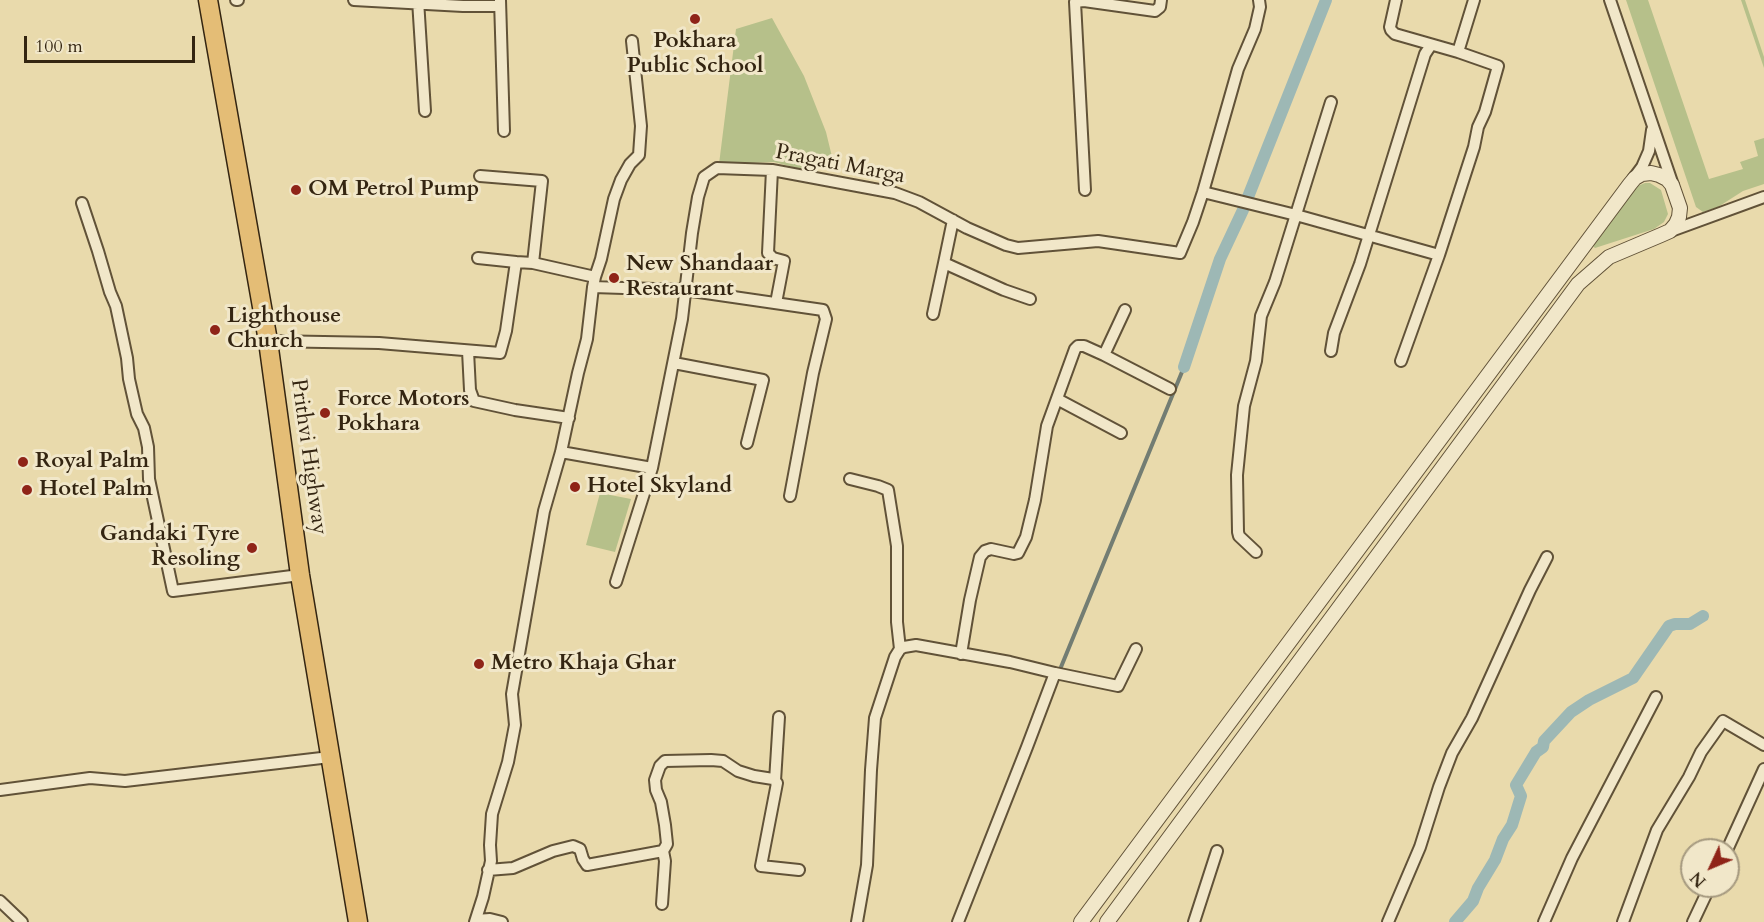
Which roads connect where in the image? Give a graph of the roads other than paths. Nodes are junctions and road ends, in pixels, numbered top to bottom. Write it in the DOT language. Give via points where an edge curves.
graph roads {
  1 [pos="208,0"];
  2 [pos="354,0"];
  3 [pos="1161,0"];
  4 [pos="1259,0"];
  5 [pos="1396,0"];
  6 [pos="1473,0"];
  7 [pos="1610,0"];
  8 [pos="1075,1"];
  9 [pos="418,2"];
  10 [pos="500,3"];
  11 [pos="632,41"];
  12 [pos="1431,45"];
  13 [pos="1458,52"];
  14 [pos="1331,102"];
  15 [pos="425,111"];
  16 [pos="1650,118"];
  17 [pos="504,131"];
  18 [pos="772,170"];
  19 [pos="480,176"];
  20 [pos="1630,184"];
  21 [pos="1085,190"];
  22 [pos="1203,192"];
  23 [pos="1677,197"];
  24 [pos="1764,197"];
  25 [pos="82,203"];
  26 [pos="1296,215"];
  27 [pos="953,220"];
  28 [pos="1686,225"];
  29 [pos="1368,235"];
  30 [pos="1661,235"];
  31 [pos="1439,255"];
  32 [pos="478,258"];
  33 [pos="516,262"];
  34 [pos="533,263"];
  35 [pos="944,263"];
  36 [pos="594,282"];
  37 [pos="685,290"];
  38 [pos="1030,299"];
  39 [pos="776,303"];
  40 [pos="1125,310"];
  41 [pos="933,314"];
  42 [pos="268,340"];
  43 [pos="468,351"];
  44 [pos="1331,351"];
  45 [pos="1104,356"];
  46 [pos="1401,361"];
  47 [pos="674,363"];
  48 [pos="1170,389"];
  49 [pos="1058,399"];
  50 [pos="568,418"];
  51 [pos="1121,433"];
  52 [pos="747,443"];
  53 [pos="561,452"];
  54 [pos="652,468"];
  55 [pos="850,479"];
  56 [pos="790,496"];
  57 [pos="1256,552"];
  58 [pos="1547,557"];
  59 [pos="300,575"];
  60 [pos="616,582"];
  61 [pos="900,649"];
  62 [pos="1136,649"];
  63 [pos="961,654"];
  64 [pos="1055,673"];
  65 [pos="1656,697"];
  66 [pos="779,717"];
  67 [pos="1764,745"];
  68 [pos="330,758"];
  69 [pos="1764,769"];
  70 [pos="775,781"];
  71 [pos="0,790"];
  72 [pos="1732,838"];
  73 [pos="663,851"];
  74 [pos="1217,851"];
  75 [pos="488,870"];
  76 [pos="799,870"];
  77 [pos="1704,898"];
  78 [pos="0,901"];
  79 [pos="662,904"];
  80 [pos="476,921"];
  81 [pos="22,922"];
  82 [pos="358,922"];
  83 [pos="502,922"];
  84 [pos="857,922"];
  85 [pos="958,922"];
  86 [pos="1081,922"];
  87 [pos="1107,922"];
  88 [pos="1194,922"];
  89 [pos="1388,922"];
  90 [pos="1544,922"];
  91 [pos="1623,922"];
  92 [pos="1693,922"];
  1 -- 42 [label="highway, Prithvi Highway"];
  2 -- 9 [label="street"];
  3 -- 8 [label="street" via="1155,11"];
  4 -- 22 [label="street, Pragati Marga" via="1255,29 1238,69"];
  5 -- 12 [label="street" via="1391,30"];
  6 -- 13 [label="street"];
  7 -- 16 [label="street"];
  8 -- 21 [label="street"];
  9 -- 10 [label="street" via="463,6"];
  9 -- 15 [label="street"];
  10 -- 17 [label="street"];
  11 -- 36 [label="street" via="641,126 639,155 621,180"];
  12 -- 13 [label="street"];
  12 -- 29 [label="street"];
  13 -- 31 [label="street" via="1498,66"];
  14 -- 26 [label="street"];
  16 -- 20 [label="street" via="1649,151"];
  16 -- 23 [label="street"];
  18 -- 27 [label="street, Pragati Marga" via="895,193"];
  18 -- 37 [label="street, Pragati Marga" via="717,168 704,177"];
  18 -- 39 [label="street" via="768,253 784,261"];
  19 -- 34 [label="street" via="542,181"];
  20 -- 23 [label="street" via="1642,174 1659,175 1672,185"];
  20 -- 86 [label="street"];
  22 -- 26 [label="street"];
  22 -- 27 [label="street, Pragati Marga" via="1180,253 1098,241 1018,248"];
  23 -- 28 [label="street"];
  23 -- 30 [label="street" via="1679,217 1670,231"];
  24 -- 28 [label="street"];
  25 -- 59 [label="street" via="116,306 129,379 148,447 150,479 173,591"];
  26 -- 29 [label="street"];
  26 -- 57 [label="street" via="1262,316 1244,406 1238,532"];
  27 -- 35 [label="street"];
  28 -- 30 [label="street"];
  29 -- 31 [label="street"];
  29 -- 44 [label="street"];
  30 -- 87 [label="street" via="1609,257 1578,284"];
  31 -- 46 [label="street"];
  32 -- 33 [label="street"];
  33 -- 34 [label="street"];
  33 -- 43 [label="street" via="500,353"];
  34 -- 36 [label="street"];
  35 -- 38 [label="street"];
  35 -- 41 [label="street"];
  36 -- 37 [label="street"];
  36 -- 50 [label="street" via="587,339"];
  37 -- 39 [label="street"];
  37 -- 47 [label="street, Pragati Marga"];
  39 -- 56 [label="street" via="823,310 826,320"];
  40 -- 45 [label="street"];
  42 -- 43 [label="street"];
  42 -- 59 [label="highway, Prithvi Highway"];
  43 -- 50 [label="street" via="474,401"];
  45 -- 48 [label="street"];
  45 -- 49 [label="street" via="1078,346"];
  47 -- 52 [label="street" via="763,380"];
  47 -- 54 [label="street, Pragati Marga"];
  49 -- 51 [label="street"];
  49 -- 63 [label="street" via="1047,426 1026,537 1018,553 991,549 980,557"];
  50 -- 53 [label="street"];
  53 -- 54 [label="street"];
  53 -- 75 [label="street" via="532,571 512,694 515,724 492,814"];
  54 -- 60 [label="street, Pragati Marga"];
  55 -- 61 [label="street" via="888,490 897,546"];
  58 -- 89 [label="street" via="1452,753 1420,848"];
  59 -- 68 [label="highway, Prithvi Highway"];
  61 -- 63 [label="street" via="916,645"];
  61 -- 84 [label="street" via="875,718 867,865"];
  62 -- 64 [label="street" via="1118,686"];
  63 -- 64 [label="street"];
  64 -- 85 [label="street"];
  65 -- 90 [label="street" via="1572,858"];
  66 -- 70 [label="street"];
  67 -- 91 [label="street" via="1723,722 1701,752 1657,830"];
  68 -- 71 [label="street" via="125,781 90,778"];
  68 -- 82 [label="highway, Prithvi Highway"];
  69 -- 72 [label="street"];
  70 -- 73 [label="street" via="738,771 723,761 664,761 655,780 666,825 667,844"];
  70 -- 76 [label="street" via="761,866"];
  73 -- 75 [label="street" via="587,865 580,849 573,846 513,868"];
  73 -- 79 [label="street"];
  74 -- 88 [label="street"];
  75 -- 80 [label="street"];
  77 -- 92 [label="street"];
  78 -- 81 [label="street"];
  80 -- 83 [label="street"];
}
